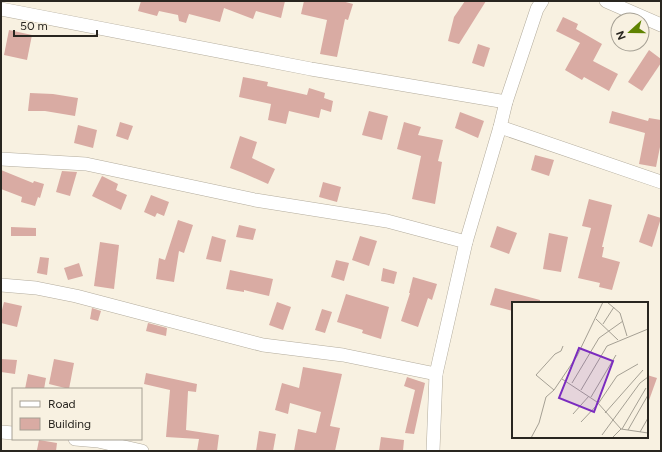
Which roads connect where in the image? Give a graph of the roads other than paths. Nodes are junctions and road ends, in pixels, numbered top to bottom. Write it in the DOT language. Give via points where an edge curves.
graph roads {
  1 [pos="542,1"];
  2 [pos="606,1"];
  3 [pos="1,9"];
  4 [pos="661,25"];
  5 [pos="506,102"];
  6 [pos="500,127"];
  7 [pos="1,159"];
  8 [pos="661,182"];
  9 [pos="466,242"];
  10 [pos="1,285"];
  11 [pos="436,374"];
  12 [pos="1,432"];
  13 [pos="12,433"];
  14 [pos="86,440"];
  15 [pos="142,451"];
  16 [pos="433,451"];
  1 -- 5 [label="street" via="537,9"];
  2 -- 4 [label="street"];
  3 -- 5 [label="street" via="311,69"];
  5 -- 6 [label="street"];
  6 -- 8 [label="street"];
  6 -- 9 [label="street"];
  7 -- 9 [label="street" via="86,164 255,200 387,221"];
  9 -- 11 [label="street"];
  10 -- 11 [label="street" via="36,288 76,296 263,345 343,355"];
  11 -- 16 [label="street"];
  12 -- 13 [label="street"];
  14 -- 15 [label="street"];
}
